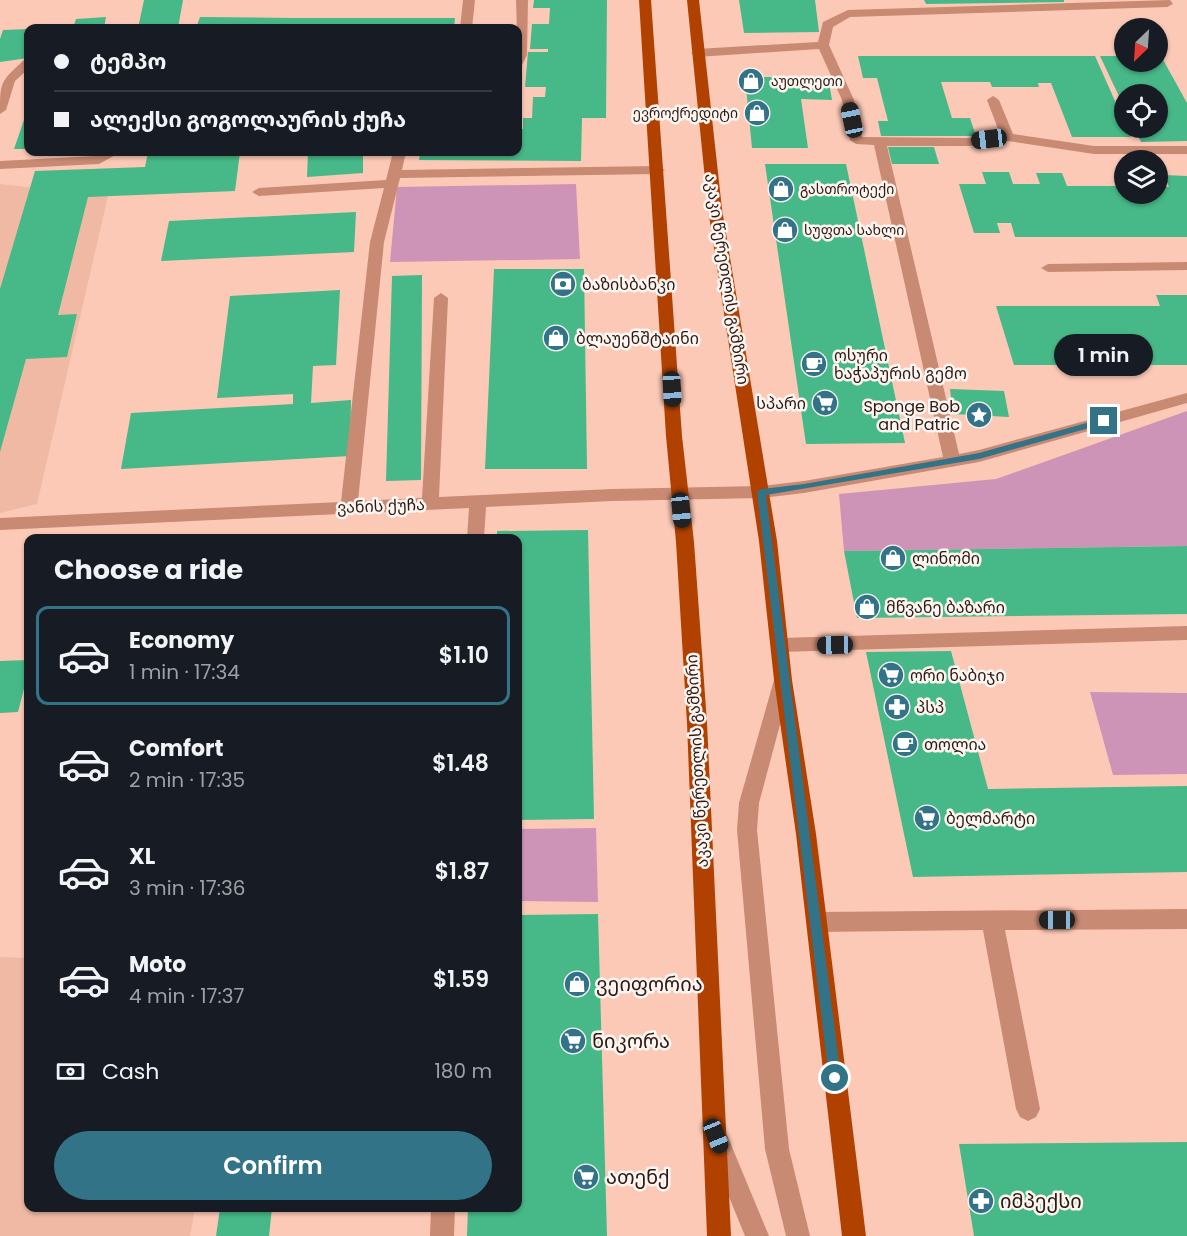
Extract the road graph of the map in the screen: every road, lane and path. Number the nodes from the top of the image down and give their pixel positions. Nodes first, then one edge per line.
1 (469, 0) edge
2 (522, 0) edge
3 (645, 0) edge
4 (693, 0) edge
5 (844, 0) edge
6 (1164, 0) edge
7 (848, 14) junction
8 (466, 24) edge
9 (522, 24) edge
10 (823, 45) junction
11 (697, 52) junction
12 (24, 66) edge
13 (4, 79) edge
14 (993, 100) dead end
15 (0, 110) edge
16 (1008, 136) junction
17 (880, 142) junction
18 (1187, 150) edge
19 (106, 156) edge
20 (398, 156) edge
21 (0, 165) edge
22 (658, 170) junction
23 (393, 179) junction
24 (259, 192) dead end
25 (1187, 266) edge
26 (1048, 268) dead end
27 (441, 298) dead end
28 (1187, 398) edge
29 (952, 460) junction
30 (761, 492) junction
31 (680, 494) junction
32 (478, 501) junction
33 (430, 503) junction
34 (349, 507) junction
35 (0, 524) edge
36 (476, 534) edge
37 (1187, 633) edge
38 (780, 645) junction
39 (783, 680) junction
40 (1187, 919) edge
41 (992, 920) junction
42 (817, 922) junction
43 (1028, 1108) dead end
44 (716, 1136) junction
45 (443, 1212) edge
46 (442, 1236) edge
47 (719, 1236) edge
48 (757, 1236) edge
49 (798, 1236) edge
50 (854, 1236) edge

1 - 8 street
2 - 9 street
3 - 22 main road, აკაკი წერეთლის გამზირი
4 - 11 main road, აკაკი წერეთლის გამზირი
5 - 7 street
6 - 7 street
7 - 10 street
10 - 11 street
10 - 17 street
11 - 30 main road, აკაკი წერეთლის გამზირი
12 - 13 street
13 - 15 street
14 - 16 street
16 - 17 street
16 - 18 street
17 - 29 street
19 - 21 street
20 - 23 street
22 - 23 street
22 - 31 main road, აკაკი წერეთლის გამზირი
23 - 24 street
23 - 34 street
25 - 26 street
27 - 33 street
28 - 29 street, ვანის ქუჩა
29 - 30 street, ვანის ქუჩა
30 - 31 street, ვანის ქუჩა
30 - 38 main road, აკაკი წერეთლის გამზირი
31 - 32 street, ვანის ქუჩა
31 - 44 main road, აკაკი წერეთლის გამზირი
32 - 33 street, ვანის ქუჩა
32 - 36 street
33 - 34 street, ვანის ქუჩა
34 - 35 street, ვანის ქუჩა
37 - 38 street
38 - 39 main road, აკაკი წერეთლის გამზირი
39 - 42 main road, აკაკი წერეთლის გამზირი
39 - 49 street
40 - 41 street
41 - 42 street
41 - 43 street
42 - 50 main road, აკაკი წერეთლის გამზირი
44 - 47 main road, აკაკი წერეთლის გამზირი
44 - 48 street
45 - 46 street

